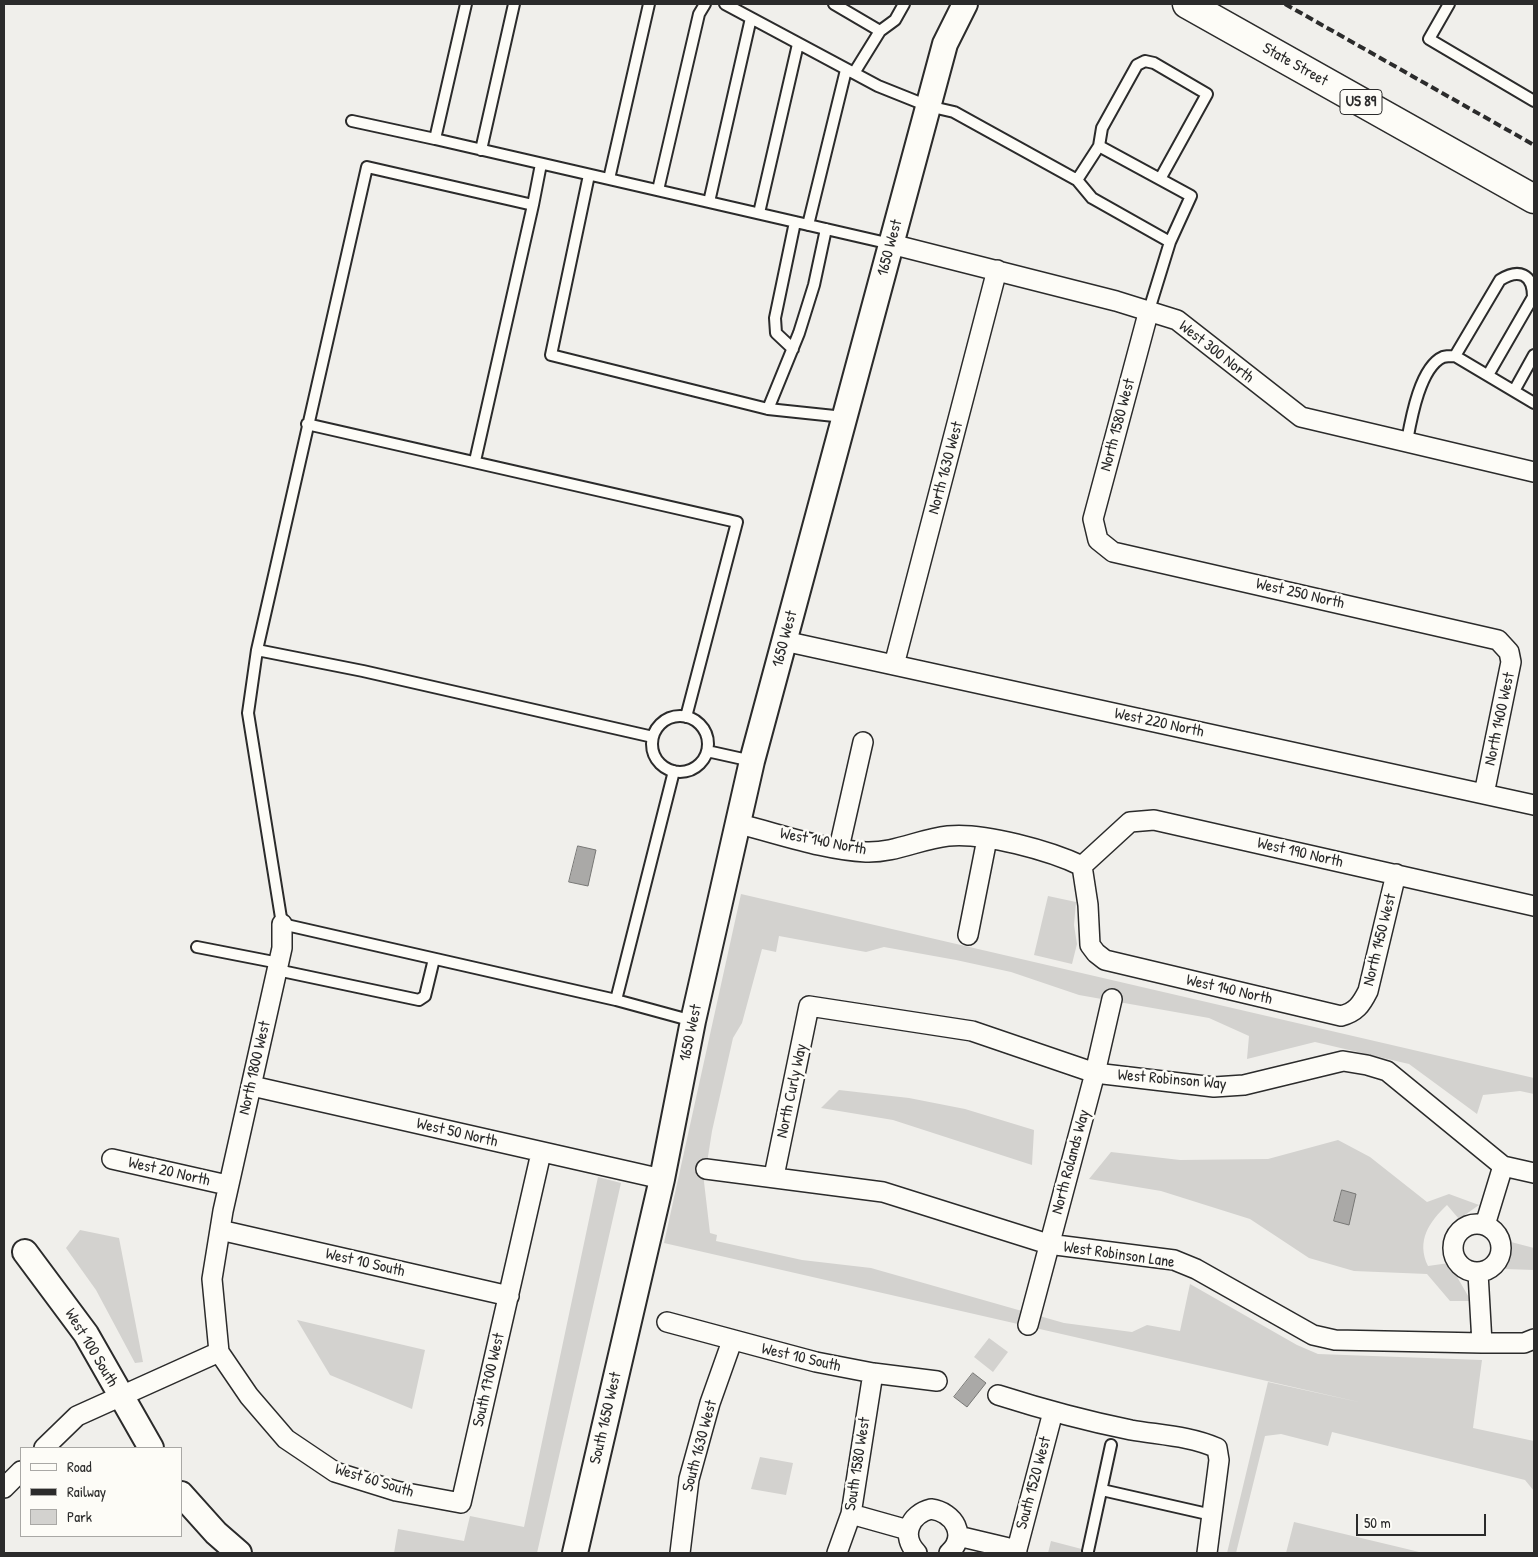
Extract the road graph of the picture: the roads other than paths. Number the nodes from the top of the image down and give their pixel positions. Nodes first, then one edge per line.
1 (466, 4) edge
2 (514, 4) edge
3 (649, 4) edge
4 (705, 4) edge
5 (725, 4) edge
6 (834, 4) edge
7 (904, 4) edge
8 (966, 4) edge
9 (1187, 4) edge
10 (1449, 4) edge
11 (751, 18) junction
12 (880, 31) junction
13 (798, 44) junction
14 (850, 72) junction
15 (1534, 101) edge
16 (928, 106) junction
17 (352, 121) dead end
18 (435, 139) junction
19 (1099, 146) junction
20 (481, 150) junction
21 (541, 164) junction
22 (589, 174) junction
23 (609, 179) junction
24 (1160, 179) junction
25 (1077, 180) junction
26 (658, 190) junction
27 (1534, 199) edge
28 (709, 202) junction
29 (533, 205) junction
30 (759, 213) junction
31 (795, 222) junction
32 (808, 225) junction
33 (826, 229) junction
34 (1170, 242) junction
35 (891, 244) junction
36 (997, 270) junction
37 (1149, 310) junction
38 (793, 349) junction
39 (1455, 356) junction
40 (1534, 356) edge
41 (1488, 375) junction
42 (1514, 391) junction
43 (1534, 403) edge
44 (768, 409) junction
45 (844, 418) junction
46 (307, 424) junction
47 (1408, 441) junction
48 (475, 461) junction
49 (1534, 472) edge
50 (1098, 540) joint
51 (784, 641) junction
52 (1504, 645) joint
53 (257, 650) junction
54 (894, 665) junction
55 (686, 717) junction
56 (653, 737) junction
57 (863, 742) dead end
58 (707, 751) junction
59 (752, 761) junction
60 (674, 771) junction
61 (1484, 794) junction
62 (1534, 805) edge
63 (739, 824) junction
64 (987, 839) junction
65 (839, 848) junction
66 (1082, 866) junction
67 (1396, 874) junction
68 (1534, 906) edge
69 (282, 924) junction
70 (968, 935) dead end
71 (196, 947) dead end
72 (434, 959) junction
73 (278, 966) junction
74 (1112, 999) dead end
75 (616, 1000) junction
76 (1361, 1005) joint
77 (809, 1006) joint
78 (693, 1021) junction
79 (1095, 1073) junction
80 (252, 1086) junction
81 (541, 1153) junction
82 (112, 1159) dead end
83 (1503, 1166) junction
84 (706, 1169) dead end
85 (1534, 1173) edge
86 (774, 1176) junction
87 (662, 1179) junction
88 (227, 1185) junction
89 (1485, 1225) junction
90 (220, 1230) junction
91 (1048, 1244) junction
92 (25, 1252) dead end
93 (1478, 1273) junction
94 (637, 1284) joint
95 (509, 1296) junction
96 (667, 1322) dead end
97 (1028, 1325) dead end
98 (732, 1341) junction
99 (1482, 1343) junction
100 (1531, 1343) edge
101 (220, 1352) junction
102 (873, 1373) junction
103 (937, 1382) dead end
104 (998, 1395) dead end
105 (120, 1396) junction
106 (1052, 1412) junction
107 (1111, 1445) dead end
108 (45, 1447) edge
109 (150, 1447) edge
110 (20, 1472) edge
111 (4, 1488) edge
112 (1102, 1490) junction
113 (182, 1495) edge
114 (461, 1503) joint
115 (851, 1514) junction
116 (1212, 1515) junction
117 (908, 1530) junction
118 (958, 1536) junction
119 (1088, 1551) dead end
120 (1016, 1552) edge
121 (239, 1553) edge
122 (575, 1553) edge
123 (680, 1553) edge
124 (837, 1553) edge
125 (917, 1553) edge
126 (948, 1553) edge
127 (1207, 1553) edge

1 - 18 lane
2 - 20 lane
3 - 23 lane
4 - 26 lane
5 - 11 lane
6 - 12 lane
7 - 12 lane
8 - 16 street, 1650 West
9 - 27 main road, State Street / US 89
10 - 15 lane
11 - 13 lane
11 - 28 lane
12 - 14 lane
13 - 14 lane
13 - 30 lane
14 - 16 lane
14 - 32 lane
16 - 25 lane
16 - 35 street, 1650 West
17 - 18 lane
18 - 20 lane
19 - 24 lane
19 - 24 lane
19 - 25 lane
20 - 21 lane
21 - 22 lane
21 - 29 lane
22 - 23 lane
22 - 44 lane
23 - 26 lane
24 - 34 lane
25 - 34 lane
26 - 28 lane
28 - 30 lane
29 - 46 lane
29 - 48 lane
30 - 31 lane
31 - 32 lane
31 - 38 lane
32 - 33 lane
33 - 35 lane
33 - 38 lane
34 - 37 lane
35 - 36 street, West 300 North
35 - 45 street, 1650 West
36 - 37 street, West 300 North
36 - 54 street, North 1630 West
37 - 47 street, West 300 North
37 - 50 street, North 1580 West
38 - 44 lane
39 - 41 lane
39 - 41 lane
39 - 47 lane
40 - 42 lane
41 - 42 lane
42 - 43 lane
44 - 45 lane
45 - 51 street, 1650 West
46 - 48 lane
46 - 53 lane
47 - 49 street, West 300 North
48 - 55 lane
50 - 52 street, West 250 North
51 - 54 street, West 220 North
51 - 59 street, 1650 West
52 - 61 street, North 1400 West
53 - 56 lane
53 - 69 lane
54 - 61 street, West 220 North
55 - 56 lane
55 - 58 lane
56 - 60 lane
57 - 65 street
58 - 59 lane
58 - 60 lane
59 - 63 street, 1650 West
60 - 75 lane
61 - 62 street, West 220 North
63 - 65 street, West 140 North
63 - 78 street, 1650 West
64 - 65 street, West 140 North
64 - 66 street, West 140 North
64 - 70 street
66 - 67 street, West 190 North
66 - 76 street, West 140 North
67 - 68 street, West 190 North
67 - 76 street, North 1450 West
69 - 72 lane
69 - 73 street, North 1800 West
71 - 73 lane
72 - 73 lane
72 - 75 lane
73 - 80 street, North 1800 West
74 - 79 street, North Rolands Way
75 - 78 lane
77 - 79 street, West Robinson Way
77 - 86 street, North Curly Way
78 - 87 street, 1650 West
79 - 83 street, West Robinson Way
79 - 91 street, North Rolands Way
80 - 81 street, West 50 North
80 - 88 street, North 1800 West
81 - 87 street, West 50 North
81 - 95 street, South 1700 West
82 - 88 street, West 20 North
83 - 85 street, West Robinson Way
83 - 89 street
84 - 86 street, West Robinson Lane
86 - 91 street, West Robinson Lane
87 - 94 street, 1650 West
88 - 90 street, North 1800 West
89 - 93 street
89 - 93 street
90 - 95 street, West 10 South
90 - 101 street, North 1800 West
91 - 97 street, North Rolands Way
91 - 99 street, West Robinson Lane
92 - 105 street, West 100 South
93 - 99 street
94 - 122 street, South 1650 West
95 - 114 street, South 1700 West
96 - 98 street, West 10 South
98 - 102 street, West 10 South
98 - 123 street, South 1630 West
99 - 100 street, West Robinson Lane
101 - 105 street
101 - 114 street, West 60 South
102 - 103 street, West 10 South
102 - 115 street, South 1580 West
104 - 106 street
105 - 108 street
105 - 109 street, West 100 South
106 - 116 street
106 - 120 street, South 1520 West
107 - 112 lane
110 - 111 street
112 - 116 lane
112 - 119 lane
113 - 121 street
115 - 117 street
115 - 124 street, South 1580 West
116 - 127 street
117 - 118 street
117 - 125 street
118 - 120 street
118 - 126 street

